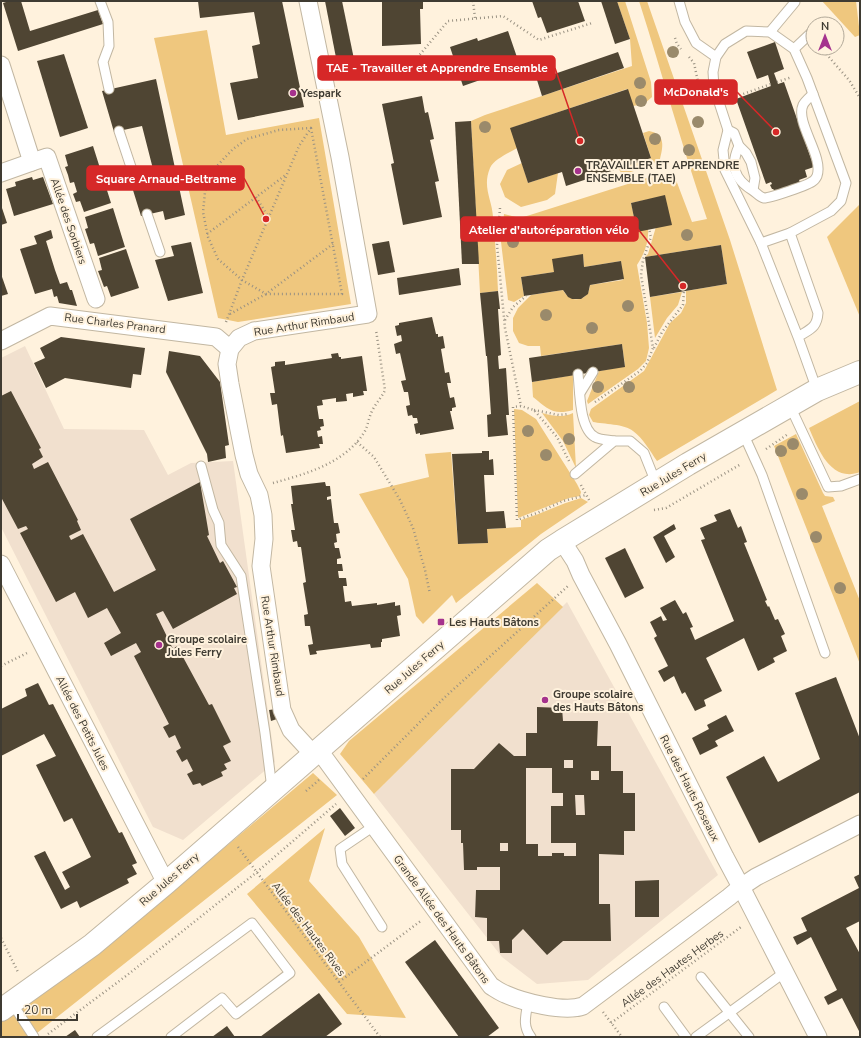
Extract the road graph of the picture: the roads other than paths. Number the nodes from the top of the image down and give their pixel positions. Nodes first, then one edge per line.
1 (100, 1) edge
2 (308, 1) edge
3 (679, 1) edge
4 (795, 2) edge
5 (770, 32) junction
6 (805, 39) edge
7 (794, 49) junction
8 (716, 57) junction
9 (1, 65) edge
10 (110, 89) dead end
11 (813, 94) junction
12 (728, 130) junction
13 (119, 131) dead end
14 (738, 146) junction
15 (32, 162) junction
16 (1, 173) edge
17 (133, 173) dead end
18 (753, 190) junction
19 (147, 214) dead end
20 (790, 232) junction
21 (761, 243) junction
22 (160, 252) dead end
23 (96, 299) dead end
24 (798, 337) junction
25 (1, 340) edge
26 (230, 349) junction
27 (593, 372) dead end
28 (860, 372) edge
29 (578, 374) dead end
30 (817, 390) junction
31 (580, 393) junction
32 (790, 406) junction
33 (743, 433) junction
34 (614, 441) junction
35 (201, 466) dead end
36 (575, 474) road end
37 (860, 479) edge
38 (656, 483) junction
39 (562, 540) junction
40 (1, 564) edge
41 (825, 654) dead end
42 (315, 752) junction
43 (272, 789) junction
44 (860, 824) edge
45 (374, 826) junction
46 (166, 883) junction
47 (741, 887) junction
48 (382, 927) dead end
49 (785, 972) junction
50 (701, 977) dead end
51 (14, 1001) edge
52 (528, 1002) junction
53 (664, 1007) dead end
54 (730, 1012) junction
55 (34, 1037) edge
56 (97, 1037) edge
57 (171, 1037) edge
58 (531, 1037) edge
59 (686, 1037) edge
60 (696, 1037) edge
61 (749, 1037) edge
62 (818, 1037) edge

1 - 10 lane
2 - 26 street, Rue Arthur Rimbaud
3 - 8 lane
4 - 5 lane
5 - 7 lane
5 - 8 lane
6 - 7 lane
7 - 11 lane
8 - 12 lane
9 - 15 street
11 - 18 lane
11 - 20 lane
12 - 14 lane
12 - 21 lane
13 - 17 lane
14 - 18 lane
14 - 18 lane
15 - 16 street
15 - 23 street, Allée des Sorbiers
19 - 22 lane
20 - 21 lane
20 - 24 lane
21 - 24 lane
24 - 30 lane
25 - 26 street, Rue Charles Pranard
26 - 42 street, Rue Arthur Rimbaud
27 - 31 lane
28 - 30 street, Rue Jules Ferry
29 - 31 lane
30 - 32 street, Rue Jules Ferry
31 - 34 lane
32 - 33 street, Rue Jules Ferry
32 - 37 lane
33 - 38 street, Rue Jules Ferry
33 - 41 lane
34 - 36 lane
34 - 38 lane
35 - 43 lane
38 - 39 street, Rue Jules Ferry
39 - 42 street, Rue Jules Ferry
39 - 47 street, Rue des Hauts Roseaux
40 - 46 street, Allée des Petits Jules
42 - 43 street, Rue Jules Ferry
42 - 45 street, Grande Allée des Hauts Bâtons
43 - 46 street, Rue Jules Ferry
44 - 47 street, Grande Allée des Hauts Bâtons
45 - 48 lane
45 - 52 street, Grande Allée des Hauts Bâtons
46 - 51 street, Rue Jules Ferry
47 - 49 street, Rue des Hauts Roseaux
47 - 52 street, Grande Allée des Hauts Bâtons
49 - 54 lane
49 - 62 street, Rue des Hauts Roseaux
50 - 54 lane
51 - 55 lane
52 - 58 lane
53 - 59 lane
54 - 60 lane
54 - 61 lane
56 - 57 lane

